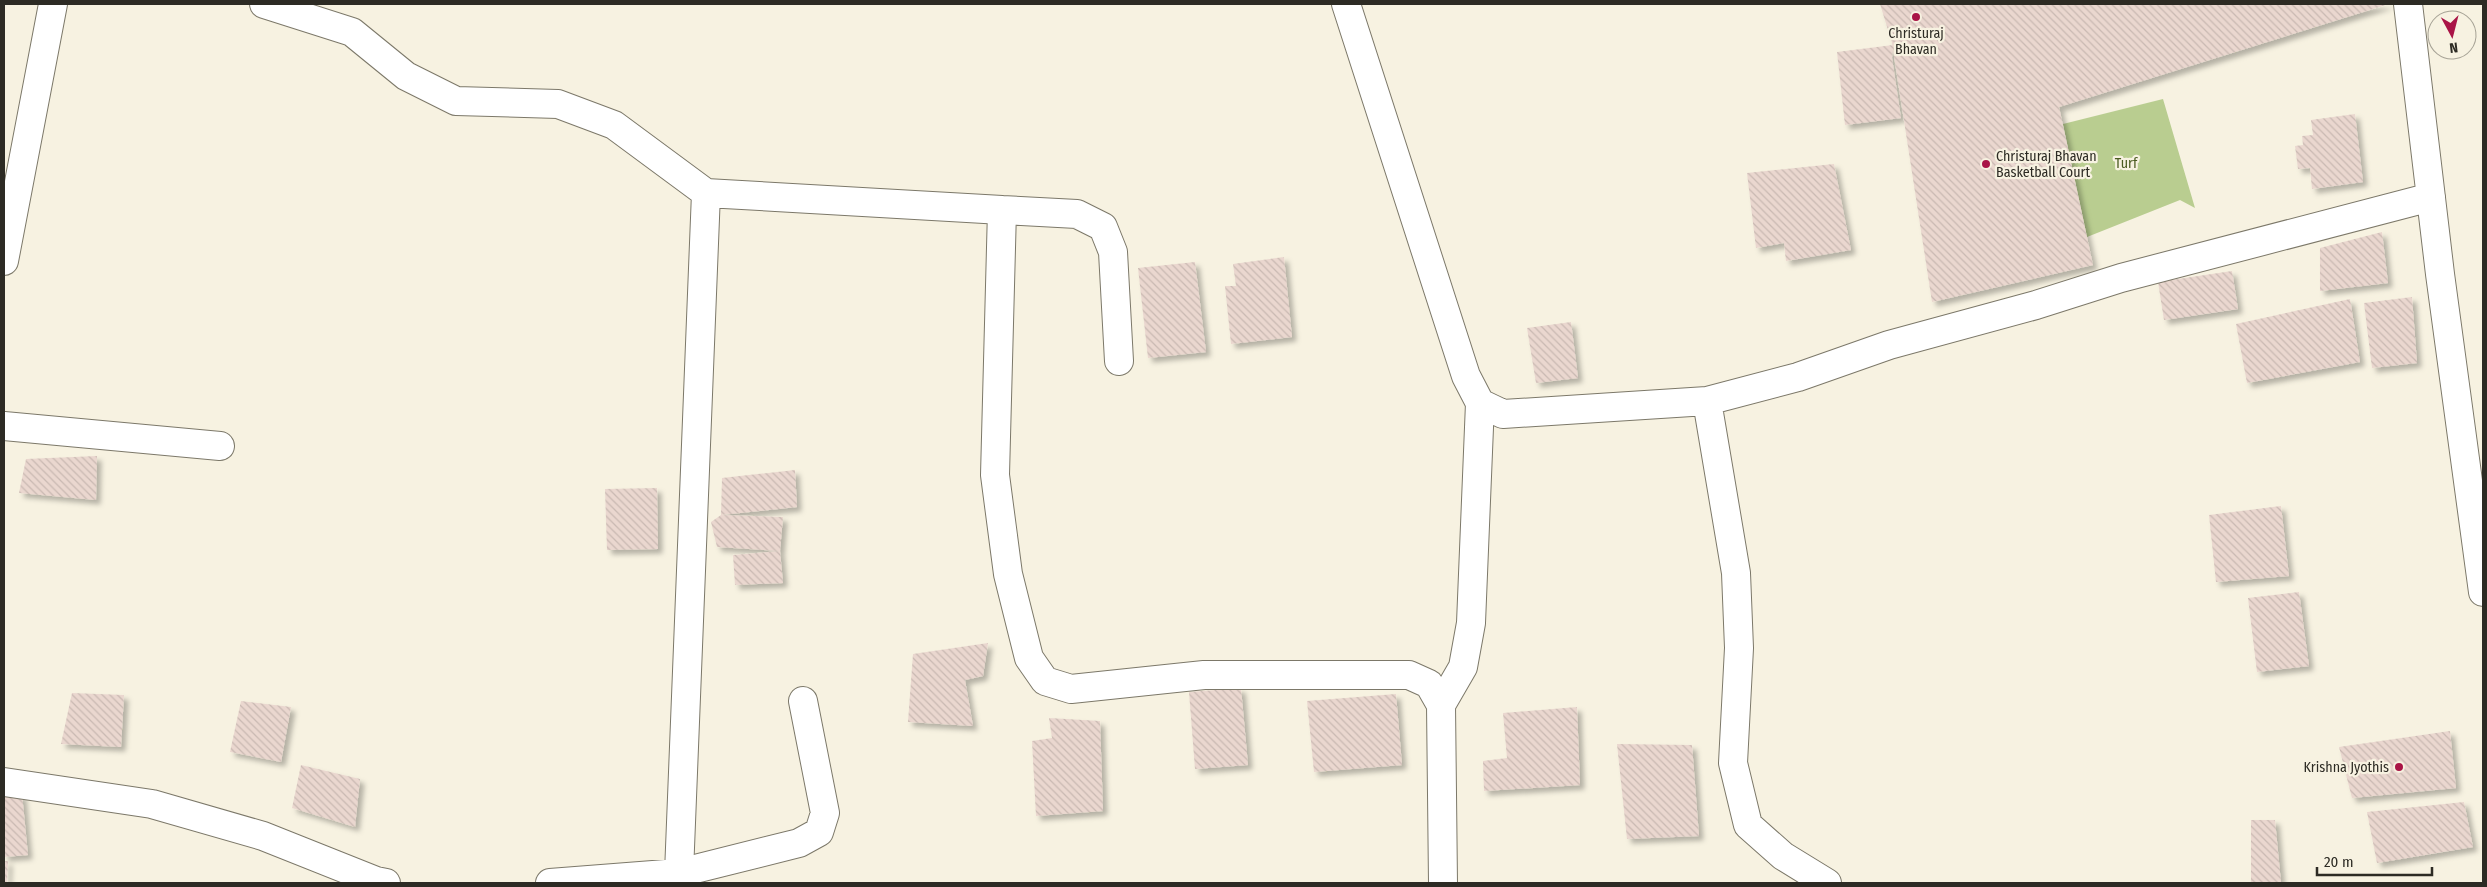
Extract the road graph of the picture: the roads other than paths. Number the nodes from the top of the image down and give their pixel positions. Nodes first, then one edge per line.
1 (53, 4) edge
2 (264, 4) edge
3 (1346, 4) edge
4 (2408, 4) edge
5 (706, 193) junction
6 (2431, 197) junction
7 (1002, 210) junction
8 (4, 261) edge
9 (1119, 361) dead end
10 (1707, 401) junction
11 (1480, 403) junction
12 (4, 426) edge
13 (220, 446) dead end
14 (2483, 592) edge
15 (803, 701) dead end
16 (1441, 705) junction
17 (4, 782) edge
18 (680, 878) edge
19 (386, 883) edge
20 (550, 883) edge
21 (1443, 883) edge
22 (1826, 883) edge

1 - 8 street
2 - 5 street
3 - 11 street
4 - 6 street
5 - 7 street
5 - 18 street
6 - 10 street
6 - 14 street
7 - 9 street
7 - 16 street
10 - 11 street
10 - 22 street
11 - 16 street
12 - 13 street
15 - 18 street
16 - 21 street
17 - 19 street
18 - 20 street

